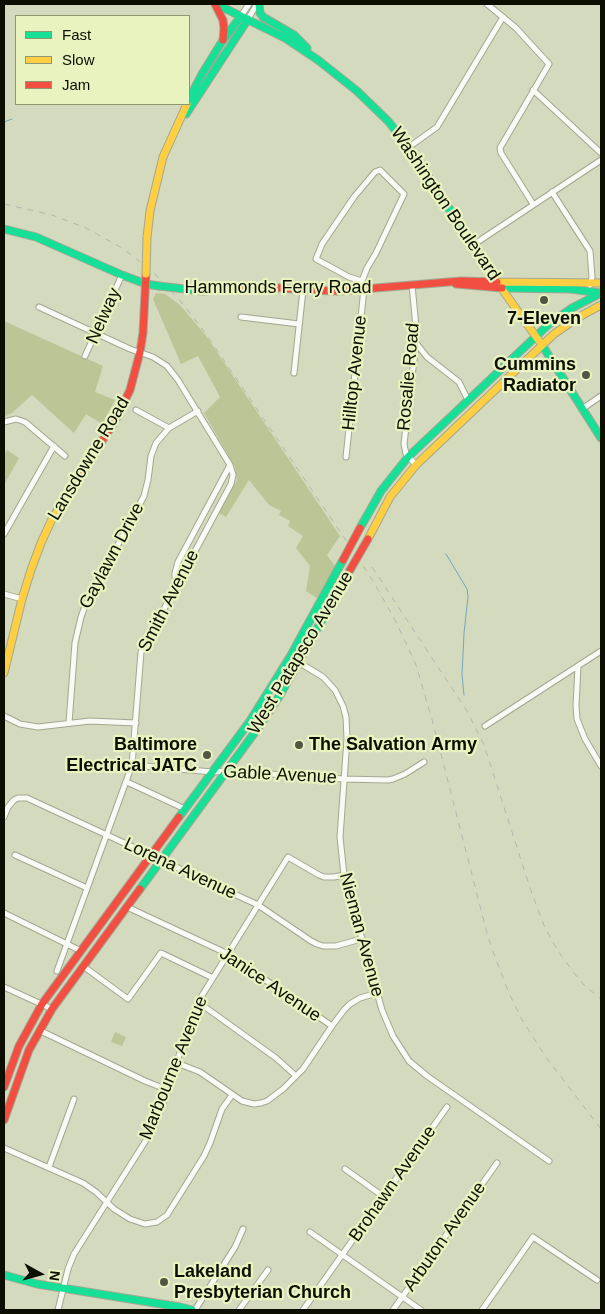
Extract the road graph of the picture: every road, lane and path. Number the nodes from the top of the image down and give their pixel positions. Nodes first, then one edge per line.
1 (215, 4) edge
2 (249, 4) edge
3 (258, 4) edge
4 (487, 4) edge
5 (503, 17) junction
6 (245, 18) junction
7 (223, 40) junction
8 (318, 60) junction
9 (533, 90) junction
10 (190, 97) edge
11 (187, 105) edge
12 (178, 124) junction
13 (409, 147) junction
14 (601, 153) edge
15 (601, 160) edge
16 (552, 192) junction
17 (534, 204) junction
18 (4, 229) edge
19 (473, 245) junction
20 (122, 275) junction
21 (362, 281) junction
22 (497, 282) junction
23 (443, 283) junction
24 (601, 283) edge
25 (146, 284) junction
26 (412, 285) junction
27 (589, 286) junction
28 (502, 288) junction
29 (364, 289) junction
30 (303, 290) junction
31 (601, 294) edge
32 (601, 305) edge
33 (39, 308) dead end
34 (241, 317) dead end
35 (299, 324) junction
36 (96, 334) junction
37 (535, 336) junction
38 (416, 343) junction
39 (542, 345) junction
40 (140, 352) junction
41 (85, 356) dead end
42 (294, 373) dead end
43 (601, 396) edge
44 (468, 400) junction
45 (582, 408) junction
46 (136, 410) dead end
47 (198, 411) junction
48 (4, 422) edge
49 (169, 428) junction
50 (601, 438) edge
51 (54, 446) junction
52 (65, 456) dead end
53 (346, 457) dead end
54 (408, 457) junction
55 (230, 465) junction
56 (416, 465) junction
57 (4, 534) edge
58 (178, 580) junction
59 (4, 594) edge
60 (22, 599) junction
61 (601, 651) edge
62 (290, 657) junction
63 (299, 662) junction
64 (578, 666) junction
65 (4, 673) edge
66 (4, 716) edge
67 (69, 723) junction
68 (136, 723) junction
69 (485, 726) dead end
70 (599, 757) edge
71 (424, 762) dead end
72 (132, 765) junction
73 (601, 766) edge
74 (226, 771) junction
75 (213, 772) junction
76 (344, 779) junction
77 (126, 782) junction
78 (185, 809) junction
79 (4, 817) edge
80 (107, 835) junction
81 (15, 854) dead end
82 (151, 855) junction
83 (162, 860) junction
84 (344, 875) junction
85 (87, 888) junction
86 (258, 905) junction
87 (126, 907) junction
88 (4, 913) edge
89 (361, 939) junction
90 (67, 944) junction
91 (81, 951) junction
92 (228, 954) junction
93 (83, 966) junction
94 (57, 972) dead end
95 (213, 978) junction
96 (4, 987) edge
97 (377, 993) junction
98 (198, 1002) junction
99 (42, 1004) junction
100 (52, 1009) junction
101 (332, 1026) junction
102 (40, 1029) junction
103 (177, 1063) junction
104 (296, 1076) junction
105 (4, 1087) edge
106 (168, 1090) junction
107 (232, 1095) junction
108 (74, 1099) dead end
109 (447, 1107) dead end
110 (4, 1120) edge
111 (4, 1148) edge
112 (549, 1161) dead end
113 (497, 1163) dead end
114 (49, 1167) junction
115 (345, 1169) dead end
116 (384, 1197) junction
117 (106, 1202) junction
118 (243, 1229) dead end
119 (310, 1232) dead end
120 (343, 1255) junction
121 (268, 1270) dead end
122 (4, 1275) edge
123 (597, 1280) dead end
124 (64, 1288) junction
125 (403, 1297) junction
126 (58, 1310) edge
127 (194, 1310) edge
128 (239, 1310) edge
129 (304, 1310) edge
130 (393, 1310) edge
131 (421, 1310) edge
132 (482, 1310) edge

1 - 6 main road, Washington Boulevard
1 - 7 main road
2 - 6 street
3 - 6 street
3 - 8 main road
4 - 5 street
5 - 9 street
5 - 13 street
6 - 7 main road
6 - 8 main road, Washington Boulevard
6 - 12 main road, Lansdowne Road
7 - 10 main road
8 - 13 main road, Washington Boulevard
9 - 14 street
9 - 17 street
11 - 12 main road, Lansdowne Road
12 - 25 main road, Lansdowne Road, bridge
13 - 19 main road, Washington Boulevard
15 - 16 street
16 - 17 street
16 - 27 street
17 - 19 street
18 - 20 main road, Hammonds Ferry Road
19 - 22 main road, Washington Boulevard
20 - 25 main road, Hammonds Ferry Road
20 - 36 street, Nelway
21 - 21 street
21 - 29 street
22 - 23 main road, Hammonds Ferry Road
22 - 27 main road, Hammonds Ferry Road
22 - 28 main road, Washington Boulevard
23 - 26 main road, Hammonds Ferry Road
23 - 28 main road, Hammonds Ferry Road
24 - 27 main road
25 - 30 main road, Hammonds Ferry Road, bridge
25 - 40 main road, Lansdowne Road
26 - 29 main road, Hammonds Ferry Road
26 - 38 street, Rosalie Road
27 - 28 main road, Hammonds Ferry Road
27 - 31 main road
28 - 37 main road, Washington Boulevard
29 - 30 main road, Hammonds Ferry Road
29 - 53 street, Hilltop Avenue
30 - 35 street
31 - 37 main road, West Patapsco Avenue
32 - 39 main road, West Patapsco Avenue
33 - 36 street
34 - 35 street
35 - 42 street
36 - 40 street
36 - 41 street, Nelway
37 - 39 main road, Washington Boulevard
37 - 44 main road, West Patapsco Avenue
38 - 44 street
38 - 54 street, Rosalie Road
39 - 45 main road, Washington Boulevard
39 - 56 main road, West Patapsco Avenue
40 - 47 street
40 - 60 main road, Lansdowne Road
43 - 45 street
44 - 54 main road, West Patapsco Avenue
45 - 50 main road, Washington Boulevard
46 - 49 street
47 - 49 street, Gaylawn Drive
47 - 55 street
48 - 51 street
49 - 67 street, Gaylawn Drive
51 - 52 street
51 - 57 street
54 - 56 street, Rosalie Road
54 - 62 main road, West Patapsco Avenue, bridge
55 - 58 street, Smith Avenue
55 - 58 street
56 - 63 main road, West Patapsco Avenue, bridge
58 - 68 street, Smith Avenue
59 - 60 street
60 - 65 main road, Lansdowne Road
61 - 64 street
62 - 63 street, Nieman Avenue
62 - 75 main road, West Patapsco Avenue
63 - 74 main road, West Patapsco Avenue
63 - 76 street, Nieman Avenue
64 - 69 street
64 - 70 street
66 - 67 street
67 - 68 street
68 - 72 street, Smith Avenue
70 - 73 street
71 - 76 street, Gable Avenue
72 - 75 street, Gable Avenue
72 - 77 street, Smith Avenue
74 - 75 street, Gable Avenue
74 - 76 street, Gable Avenue
74 - 83 main road, West Patapsco Avenue
75 - 78 main road, West Patapsco Avenue
76 - 84 street, Nieman Avenue
77 - 78 street
77 - 80 street, Smith Avenue
78 - 82 main road, West Patapsco Avenue
79 - 80 street, Lorena Avenue
80 - 82 street, Lorena Avenue
80 - 85 street, Smith Avenue
81 - 85 street
82 - 83 street, Lorena Avenue
82 - 91 main road, West Patapsco Avenue
83 - 86 street, Lorena Avenue
83 - 87 main road, West Patapsco Avenue
84 - 86 street, Marbourne Avenue
84 - 89 street, Nieman Avenue
85 - 90 street, Smith Avenue
86 - 89 street, Lorena Avenue
86 - 92 street, Marbourne Avenue
87 - 92 street, Janice Avenue
87 - 93 main road, West Patapsco Avenue
88 - 90 street
89 - 97 street, Nieman Avenue
90 - 91 street
90 - 94 street, Smith Avenue
91 - 99 main road, West Patapsco Avenue
92 - 95 street, Marbourne Avenue
92 - 101 street, Janice Avenue
93 - 95 street
93 - 100 main road, West Patapsco Avenue
95 - 98 street, Marbourne Avenue
96 - 99 street
97 - 101 street
97 - 112 street, Nieman Avenue
98 - 103 street, Marbourne Avenue
98 - 104 street
99 - 100 street
99 - 105 main road, West Patapsco Avenue
100 - 102 main road, West Patapsco Avenue
101 - 104 street
102 - 106 street
102 - 110 main road, West Patapsco Avenue
103 - 106 street, Marbourne Avenue
103 - 107 street
104 - 107 street
106 - 117 street, Marbourne Avenue
107 - 117 street
108 - 114 street
109 - 116 street, Brohawn Avenue
111 - 114 street
113 - 125 street, Arbuton Avenue
114 - 117 street
115 - 116 street
116 - 120 street, Brohawn Avenue
117 - 124 street, Marbourne Avenue
118 - 127 street
119 - 120 street
120 - 125 street
120 - 129 street, Brohawn Avenue
121 - 128 street
122 - 124 main road
123 - 132 street
124 - 126 street, Marbourne Avenue
124 - 127 main road
125 - 130 street, Arbuton Avenue
125 - 131 street

